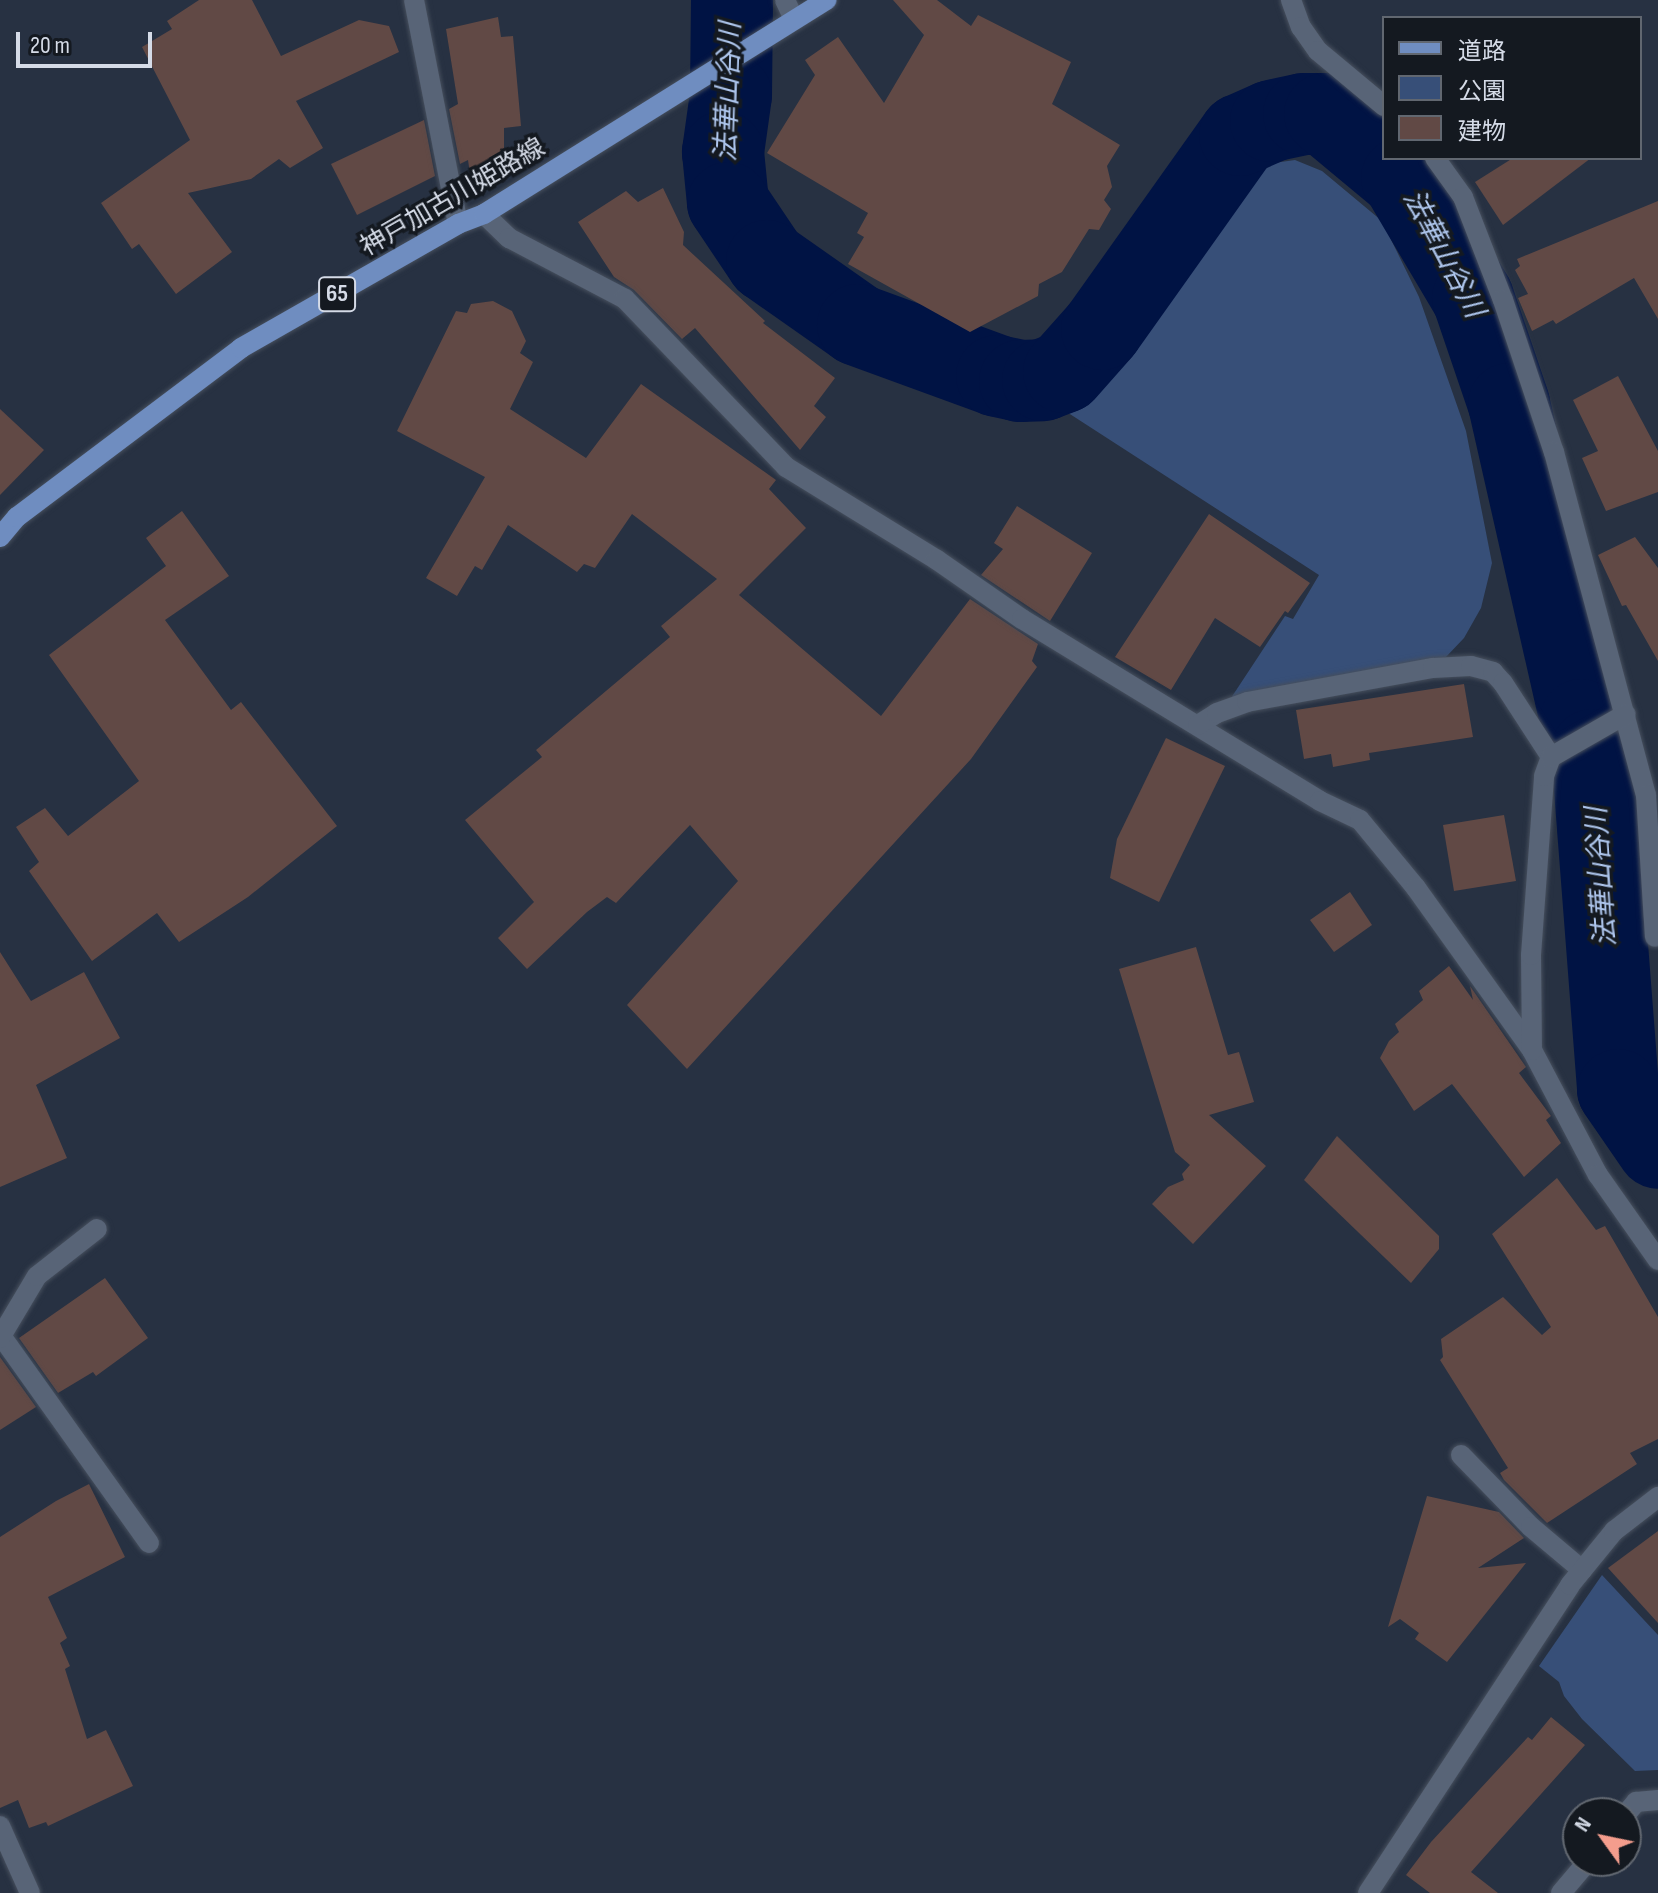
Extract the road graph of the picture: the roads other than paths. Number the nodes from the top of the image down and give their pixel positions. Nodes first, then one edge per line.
1 (414, 0) edge
2 (785, 0) edge
3 (827, 0) edge
4 (1291, 0) edge
5 (794, 19) junction
6 (1382, 104) edge
7 (1436, 160) edge
8 (484, 214) junction
9 (458, 224) junction
10 (0, 537) edge
11 (1626, 714) junction
12 (1198, 725) junction
13 (1551, 757) junction
14 (1655, 937) dead end
15 (1532, 1050) junction
16 (97, 1229) dead end
17 (1658, 1260) edge
18 (1, 1338) edge
19 (1461, 1455) dead end
20 (1658, 1497) edge
21 (149, 1543) dead end
22 (1582, 1570) junction
23 (0, 1826) edge
24 (1574, 1877) edge
25 (30, 1893) edge
26 (1368, 1893) edge
27 (1561, 1893) edge

1 - 9 street
2 - 5 street
3 - 5 main road, 神戸加古川姫路線 / 65
4 - 6 street
5 - 8 main road, 神戸加古川姫路線 / 65
7 - 11 street
8 - 9 main road, 神戸加古川姫路線 / 65
8 - 12 street
9 - 10 main road, 神戸加古川姫路線 / 65
11 - 13 street
11 - 14 street
12 - 13 street
12 - 15 street
13 - 15 street
15 - 17 street
16 - 18 street
18 - 21 street
19 - 22 street
20 - 22 street
22 - 26 street
23 - 25 street
24 - 27 street

